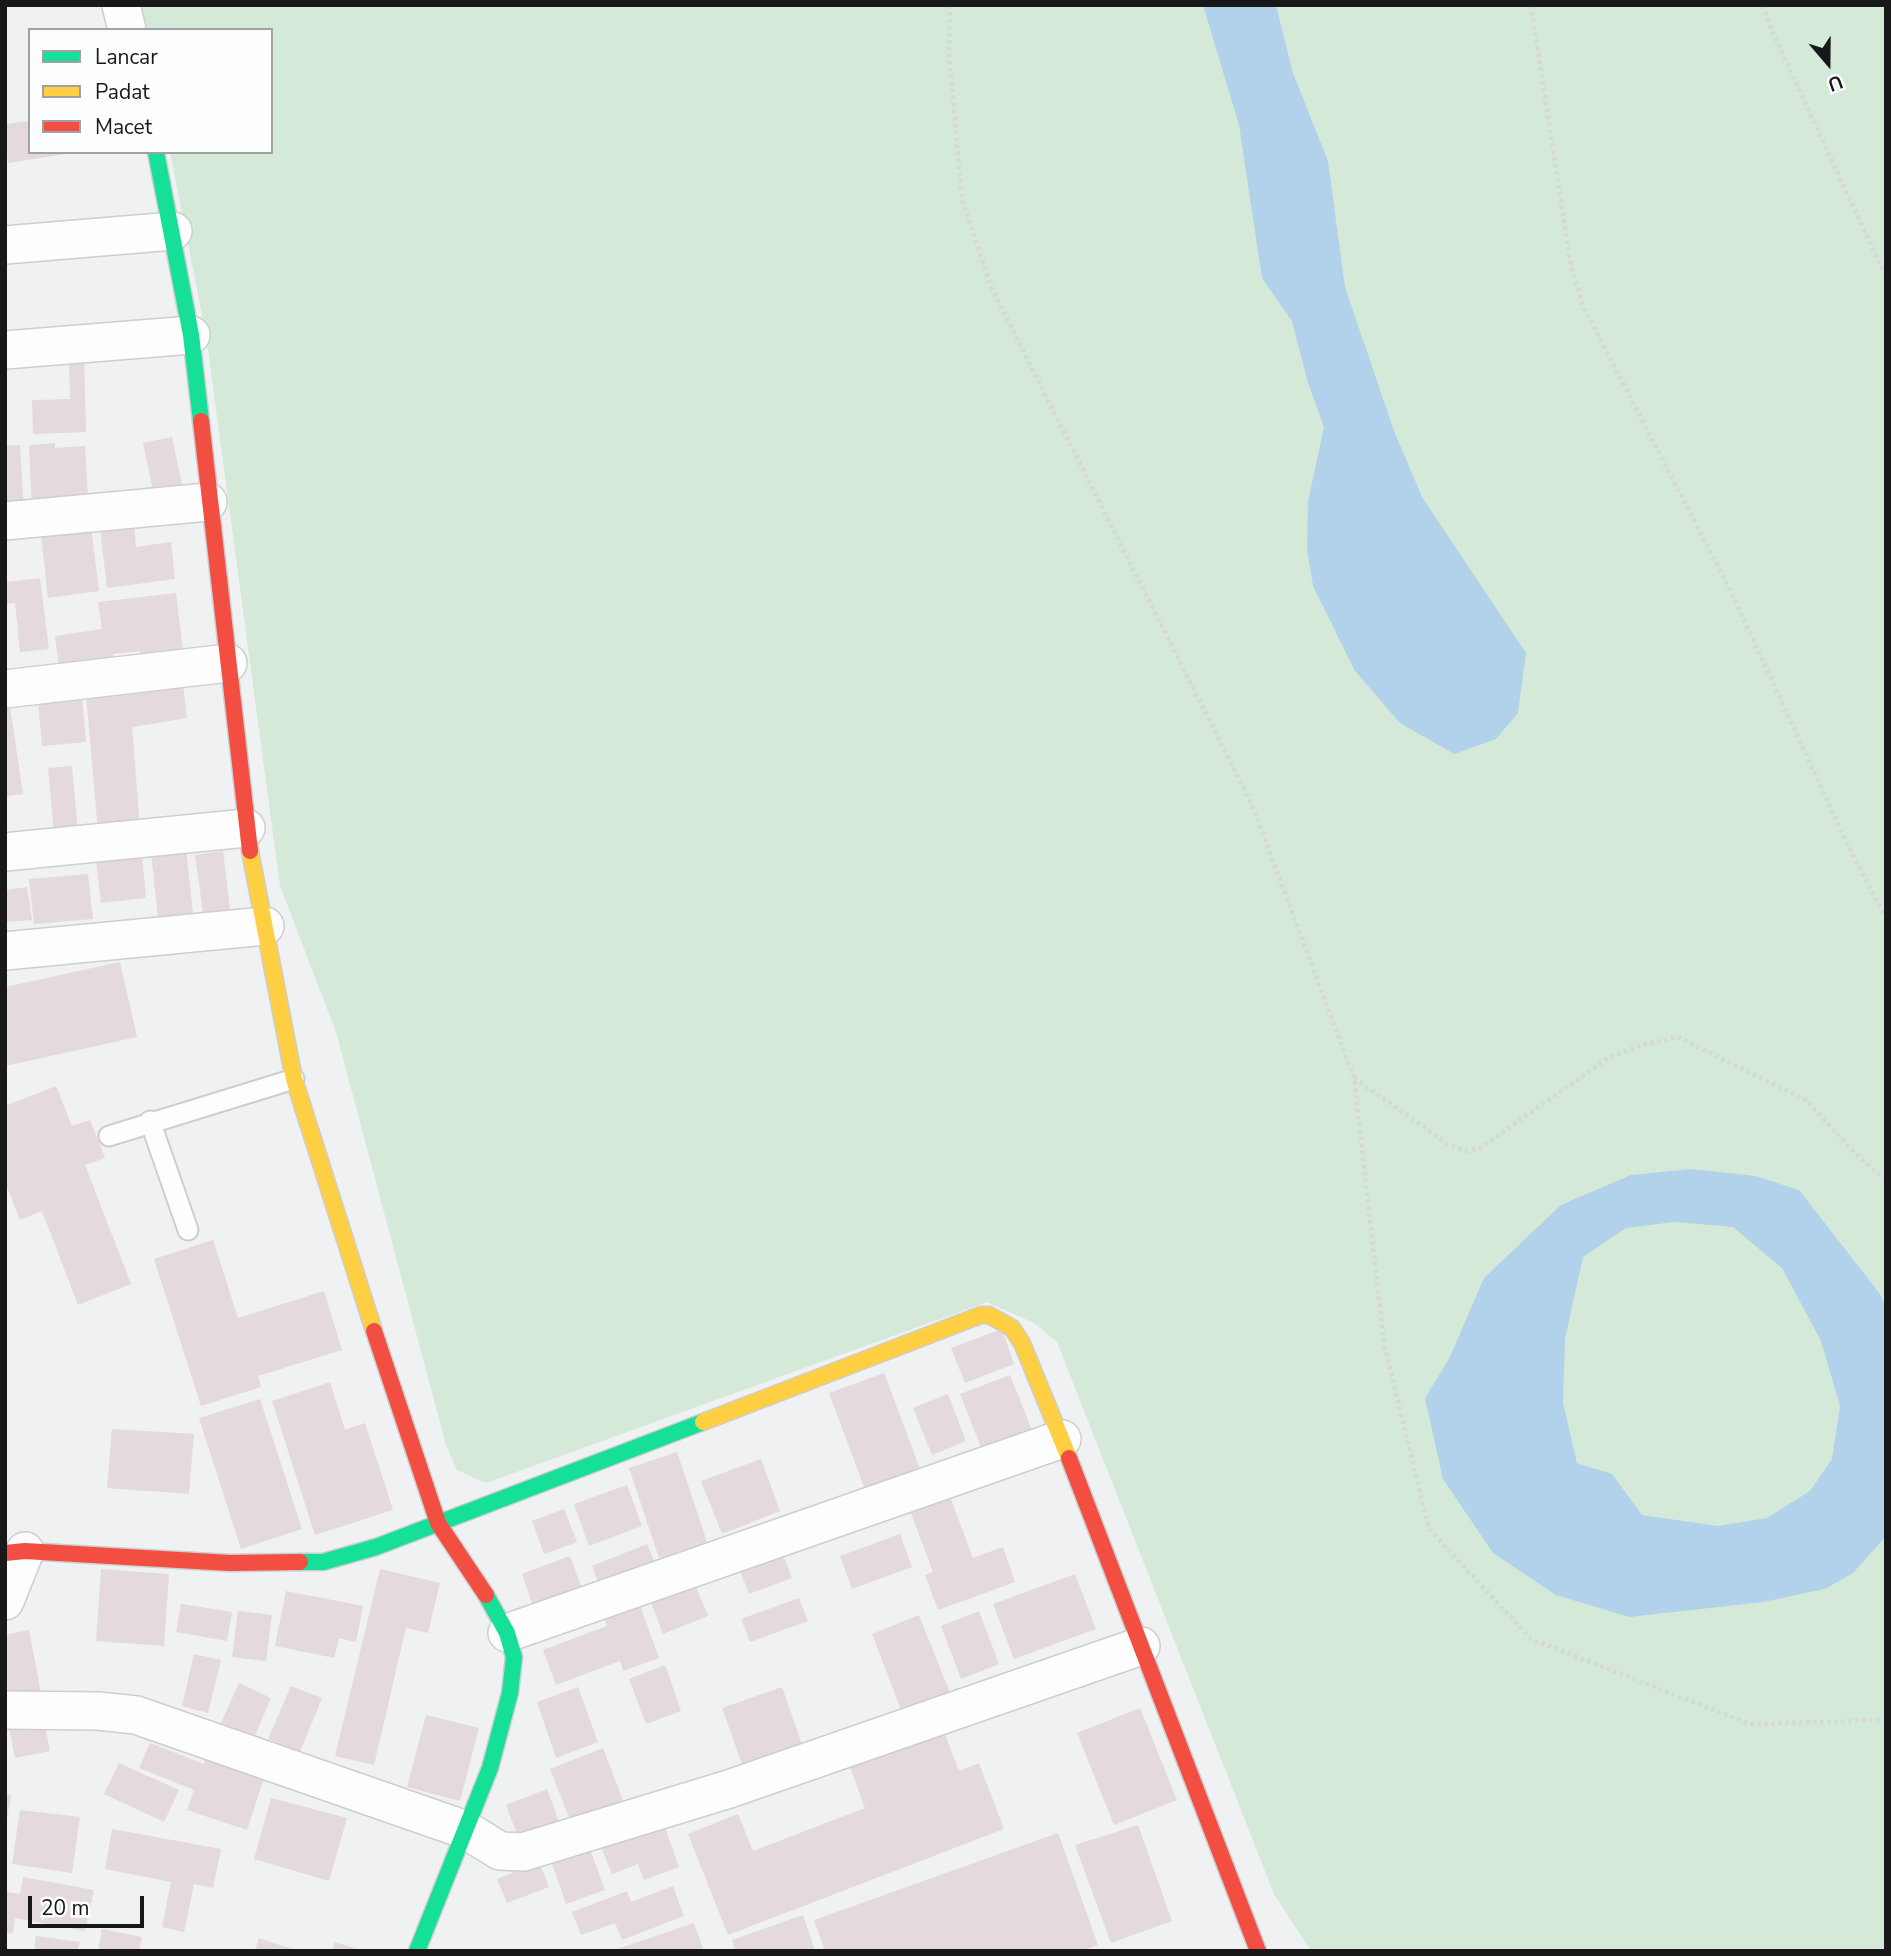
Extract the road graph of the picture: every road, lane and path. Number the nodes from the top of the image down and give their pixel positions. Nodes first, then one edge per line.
1 (121, 5) edge
2 (950, 5) edge
3 (1531, 5) edge
4 (1764, 5) edge
5 (127, 28) edge
6 (156, 154) edge
7 (173, 231) junction
8 (5, 245) edge
9 (1886, 277) edge
10 (191, 335) junction
11 (5, 350) edge
12 (208, 502) junction
13 (5, 521) edge
14 (228, 663) junction
15 (5, 690) edge
16 (246, 828) junction
17 (5, 852) edge
18 (1886, 918) edge
19 (265, 926) junction
20 (5, 951) edge
21 (1354, 1078) junction
22 (294, 1079) junction
23 (150, 1121) junction
24 (109, 1136) dead end
25 (1886, 1180) edge
26 (188, 1230) dead end
27 (1062, 1439) junction
28 (438, 1523) junction
29 (15, 1552) edge
30 (5, 1601) edge
31 (507, 1633) junction
32 (1141, 1646) junction
33 (5, 1710) edge
34 (1886, 1720) edge
35 (466, 1830) junction
36 (417, 1951) edge
37 (1258, 1951) edge

1 - 5 street
2 - 21 path
3 - 18 path
4 - 9 path
6 - 7 street
7 - 8 street
7 - 10 street
10 - 11 street
10 - 12 street
12 - 13 street
12 - 14 street
14 - 15 street
14 - 16 street
16 - 17 street
16 - 19 street
19 - 20 street
19 - 22 street
21 - 25 path
21 - 34 path
22 - 23 lane
22 - 28 street
23 - 24 lane
23 - 26 lane
27 - 28 street
27 - 31 street
27 - 32 street
28 - 29 street
28 - 31 street
29 - 30 street
31 - 35 street
32 - 35 street
32 - 37 street
33 - 35 street
35 - 36 street

